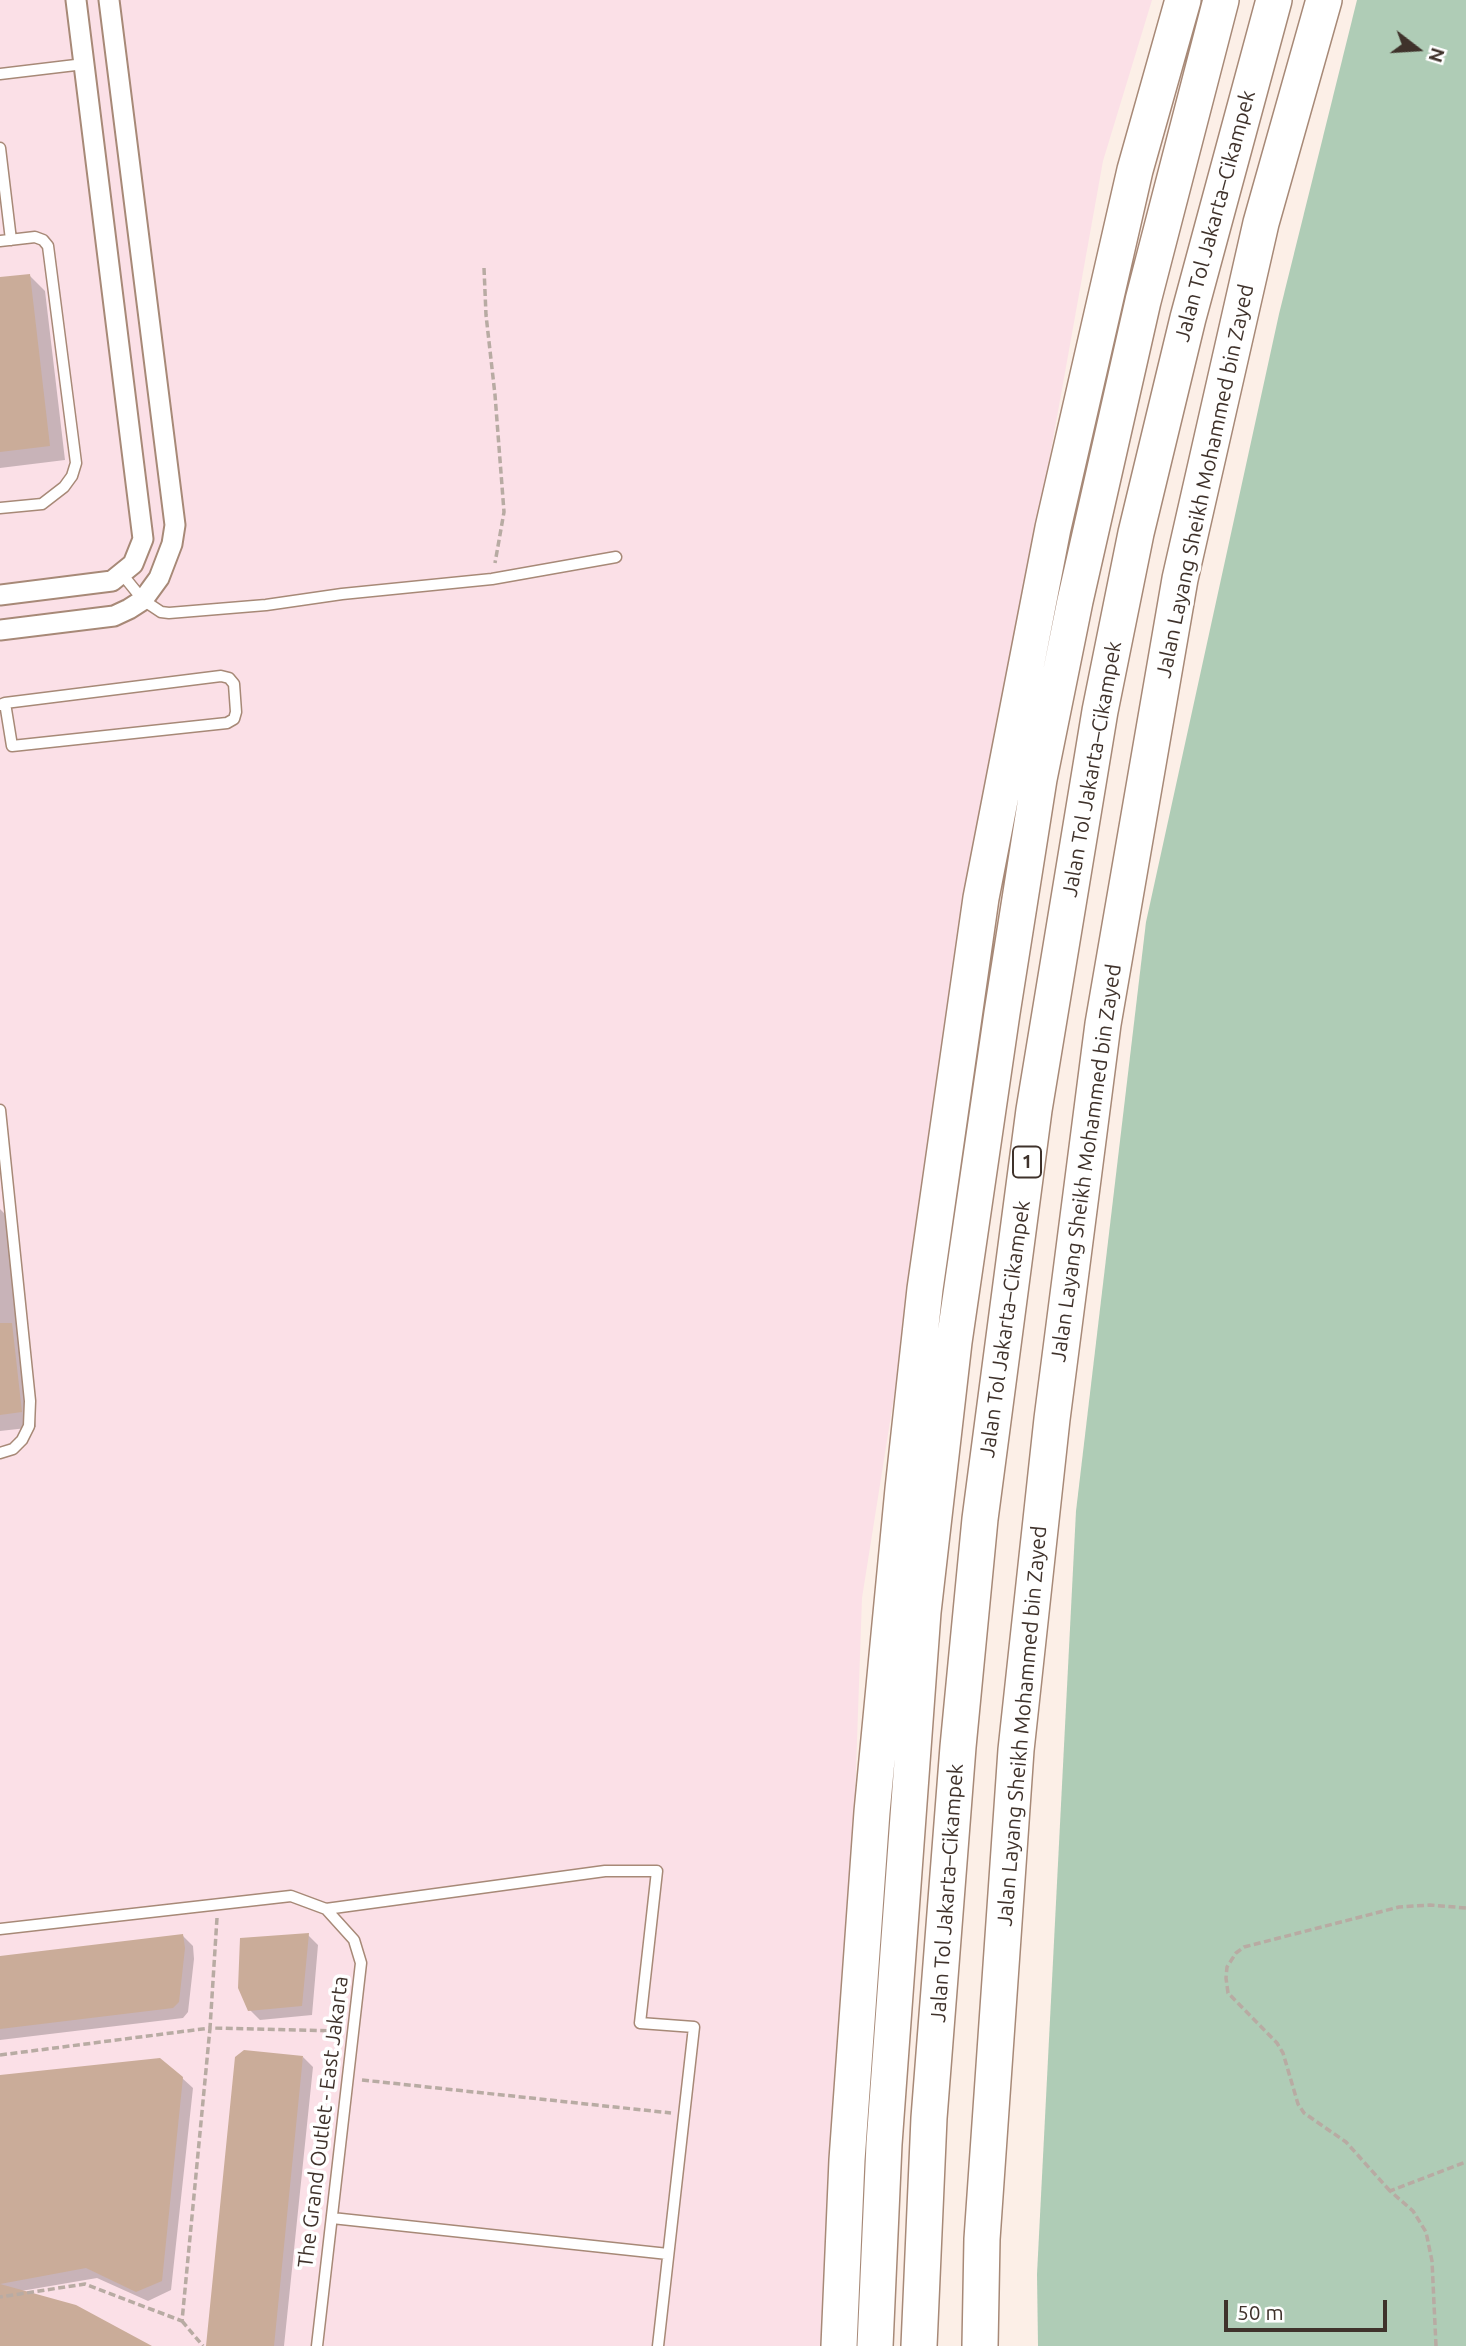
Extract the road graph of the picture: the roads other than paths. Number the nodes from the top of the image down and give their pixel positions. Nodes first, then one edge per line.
1 (76, 0) edge
2 (109, 0) edge
3 (1183, 0) edge
4 (1221, 0) edge
5 (1274, 0) edge
6 (1324, 0) edge
7 (84, 64) junction
8 (0, 74) edge
9 (0, 148) edge
10 (11, 240) junction
11 (0, 241) edge
12 (0, 508) edge
13 (616, 557) dead end
14 (122, 574) junction
15 (0, 595) edge
16 (143, 600) junction
17 (0, 630) edge
18 (3, 704) edge
19 (0, 1110) edge
20 (0, 1453) edge
21 (326, 1909) junction
22 (0, 1929) edge
23 (332, 2218) junction
24 (668, 2254) junction
25 (317, 2346) edge
26 (658, 2346) edge
27 (839, 2346) edge
28 (875, 2346) edge
29 (919, 2346) edge
30 (980, 2346) edge

1 - 7 street
2 - 16 street
3 - 27 highway
4 - 28 highway, 1
5 - 29 highway, Jalan Tol Jakarta–Cikampek / 1
6 - 30 highway, Jalan Layang Sheikh Mohammed bin Zayed
7 - 8 lane
7 - 14 street
9 - 10 lane
10 - 11 lane
10 - 12 lane
13 - 16 lane
14 - 15 street
14 - 16 lane
16 - 17 street
18 - 18 lane
19 - 20 lane
21 - 22 lane, The Grand Outlet - East Jakarta
21 - 23 lane, The Grand Outlet - East Jakarta
21 - 24 lane
23 - 24 lane
23 - 25 lane, The Grand Outlet - East Jakarta
24 - 26 lane

